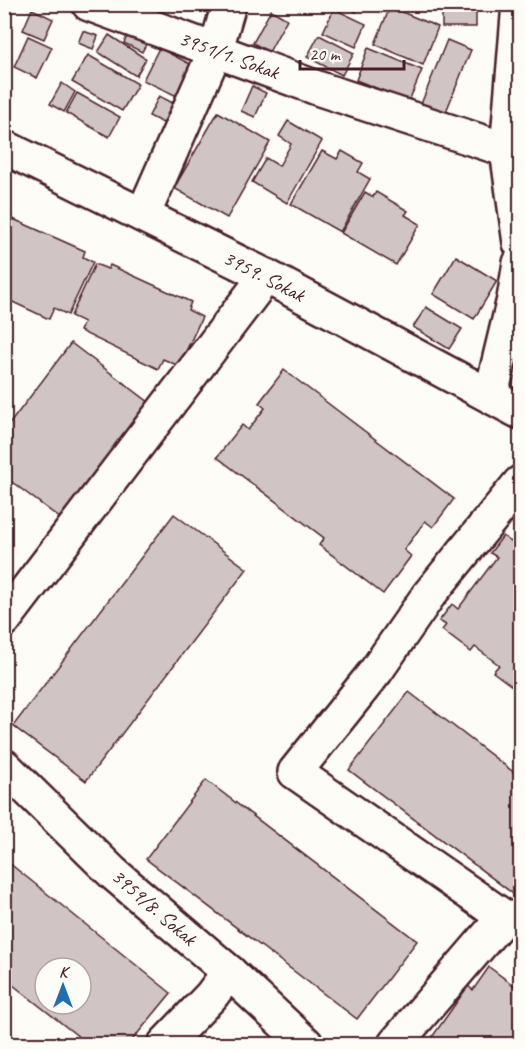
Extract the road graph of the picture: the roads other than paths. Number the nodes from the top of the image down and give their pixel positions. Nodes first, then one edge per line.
1 (89, 4) edge
2 (229, 4) edge
3 (519, 4) edge
4 (216, 49) junction
5 (4, 147) edge
6 (507, 150) junction
7 (143, 215) junction
8 (520, 243) edge
9 (520, 263) edge
10 (266, 276) junction
11 (518, 295) edge
12 (491, 395) junction
13 (520, 412) edge
14 (520, 483) edge
15 (4, 620) edge
16 (4, 766) edge
17 (229, 972) junction
18 (165, 1044) edge
19 (306, 1044) edge
20 (395, 1044) edge

1 - 4 street, 3951/1. Sokak
2 - 4 street
3 - 6 street
4 - 6 street, 3951/1. Sokak
4 - 7 street
5 - 7 street, 3959. Sokak
6 - 8 street
7 - 10 street, 3959. Sokak
9 - 11 street
10 - 12 street, 3959. Sokak
10 - 15 street
11 - 12 street
12 - 13 street, 3959. Sokak
14 - 20 street
16 - 17 street, 3959/8. Sokak
17 - 18 street
17 - 19 street, 3959/8. Sokak

